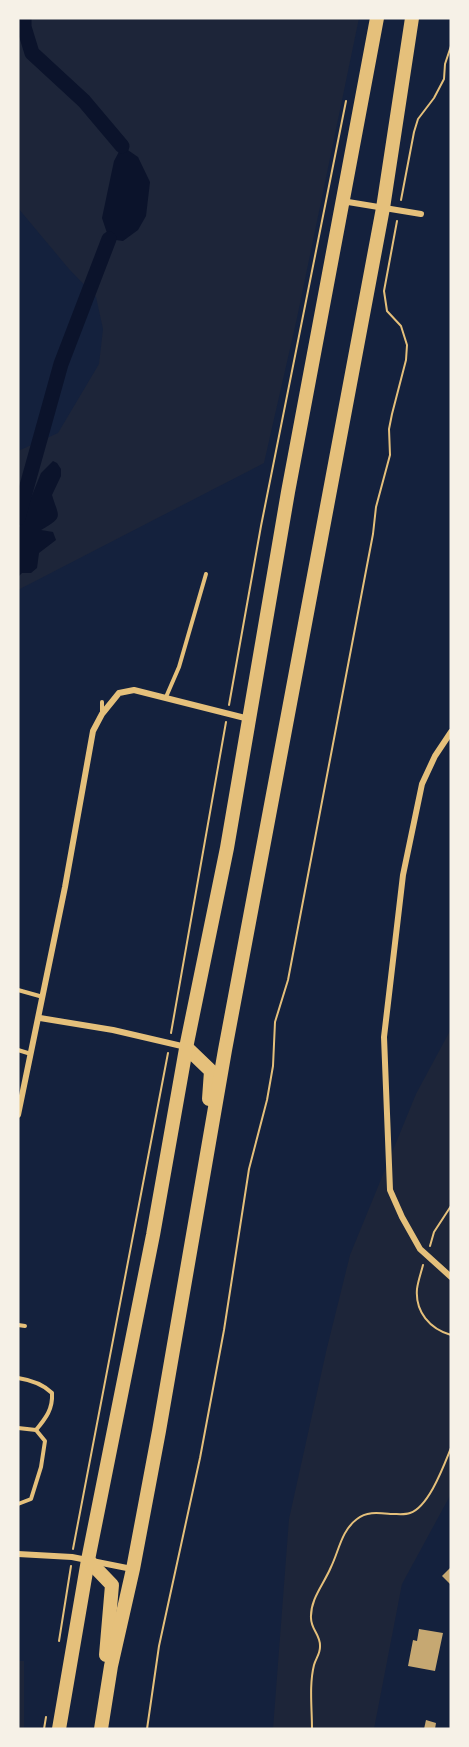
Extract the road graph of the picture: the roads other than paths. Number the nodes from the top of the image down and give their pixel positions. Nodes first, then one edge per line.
1 (377, 18) edge
2 (412, 18) edge
3 (341, 201) junction
4 (383, 208) junction
5 (421, 214) dead end
6 (206, 574) dead end
7 (166, 698) junction
8 (102, 702) dead end
9 (102, 714) junction
10 (249, 719) junction
11 (451, 732) edge
12 (18, 990) edge
13 (43, 997) junction
14 (39, 1018) junction
15 (186, 1047) junction
16 (18, 1050) edge
17 (31, 1054) junction
18 (18, 1114) edge
19 (203, 1176) junction
20 (451, 1277) edge
21 (18, 1325) edge
22 (25, 1326) dead end
23 (18, 1378) edge
24 (18, 1428) edge
25 (36, 1430) junction
26 (18, 1504) edge
27 (18, 1554) edge
28 (88, 1560) junction
29 (133, 1569) junction
30 (59, 1729) edge
31 (101, 1729) edge

1 - 3 highway
2 - 4 highway
3 - 4 street
3 - 10 highway
4 - 5 street
4 - 19 highway
6 - 7 lane
7 - 9 street
7 - 10 street
8 - 9 lane
9 - 13 street
10 - 15 highway
11 - 20 street
12 - 13 lane
13 - 14 street
14 - 15 street
14 - 17 street
15 - 19 highway
15 - 28 highway
16 - 17 lane
17 - 18 street
19 - 29 highway
21 - 22 lane
23 - 25 lane
24 - 25 lane
25 - 26 lane
27 - 28 street
28 - 29 street
28 - 30 highway
28 - 31 highway
29 - 31 highway

